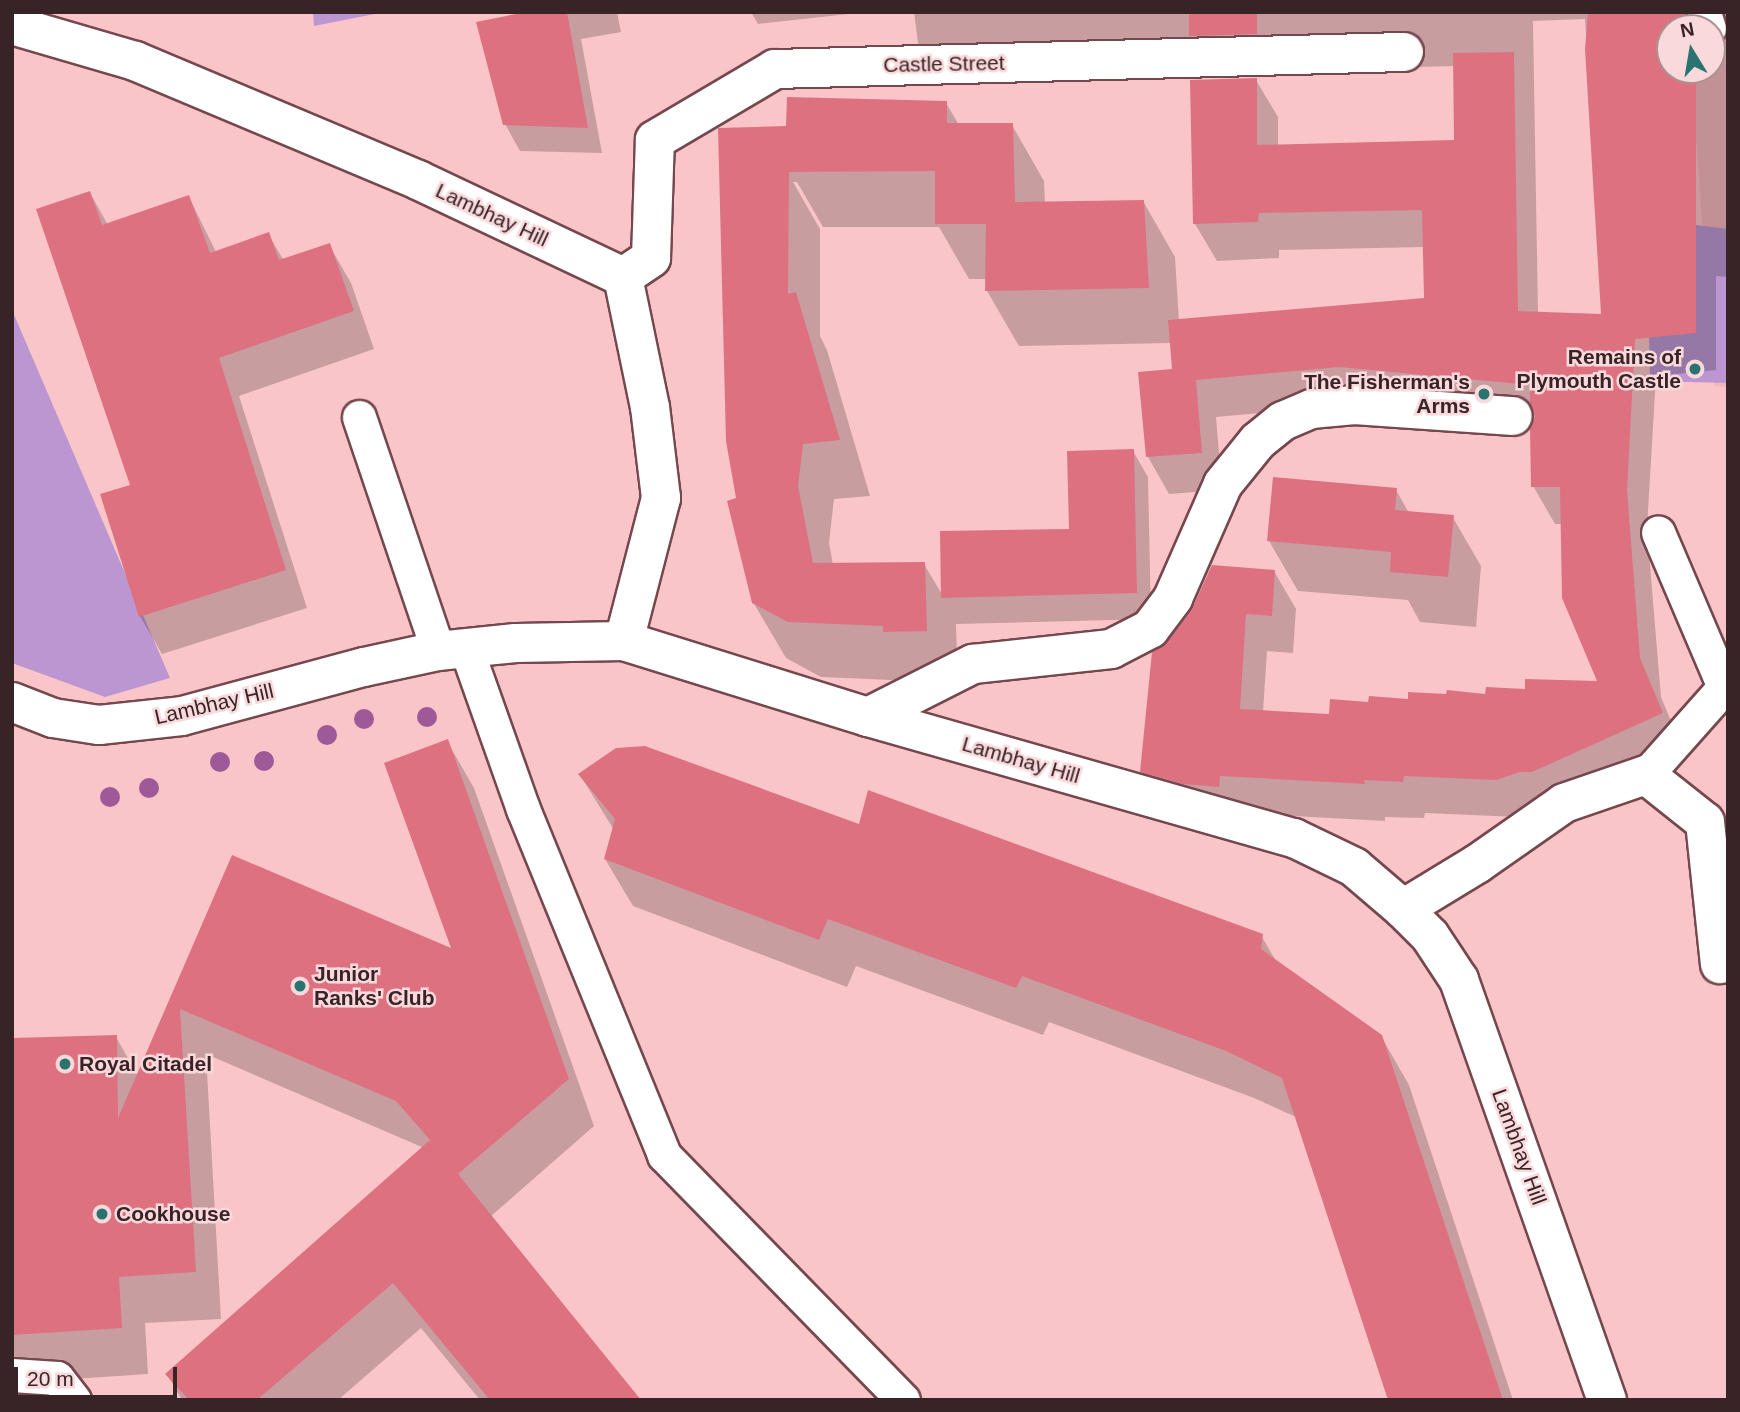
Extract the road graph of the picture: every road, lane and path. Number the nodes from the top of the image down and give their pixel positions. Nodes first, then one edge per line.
1 (12, 25) edge
2 (1404, 52) dead end
3 (623, 277) junction
4 (1513, 416) dead end
5 (359, 417) dead end
6 (1658, 532) dead end
7 (624, 641) junction
8 (452, 649) junction
9 (12, 702) edge
10 (868, 717) junction
11 (1646, 775) junction
12 (1403, 909) junction
13 (1720, 964) dead end
14 (12, 1375) edge
15 (74, 1400) edge
16 (903, 1400) edge
17 (1608, 1400) edge

1 - 3 street, Lambhay Hill
2 - 3 street, Castle Street
3 - 7 street
4 - 10 street
5 - 8 lane
6 - 11 lane
7 - 8 street, Lambhay Hill
7 - 10 street, Lambhay Hill
8 - 9 street, Lambhay Hill
8 - 16 lane
10 - 12 street, Lambhay Hill
11 - 12 street
11 - 13 street
12 - 17 street, Lambhay Hill
14 - 15 lane

